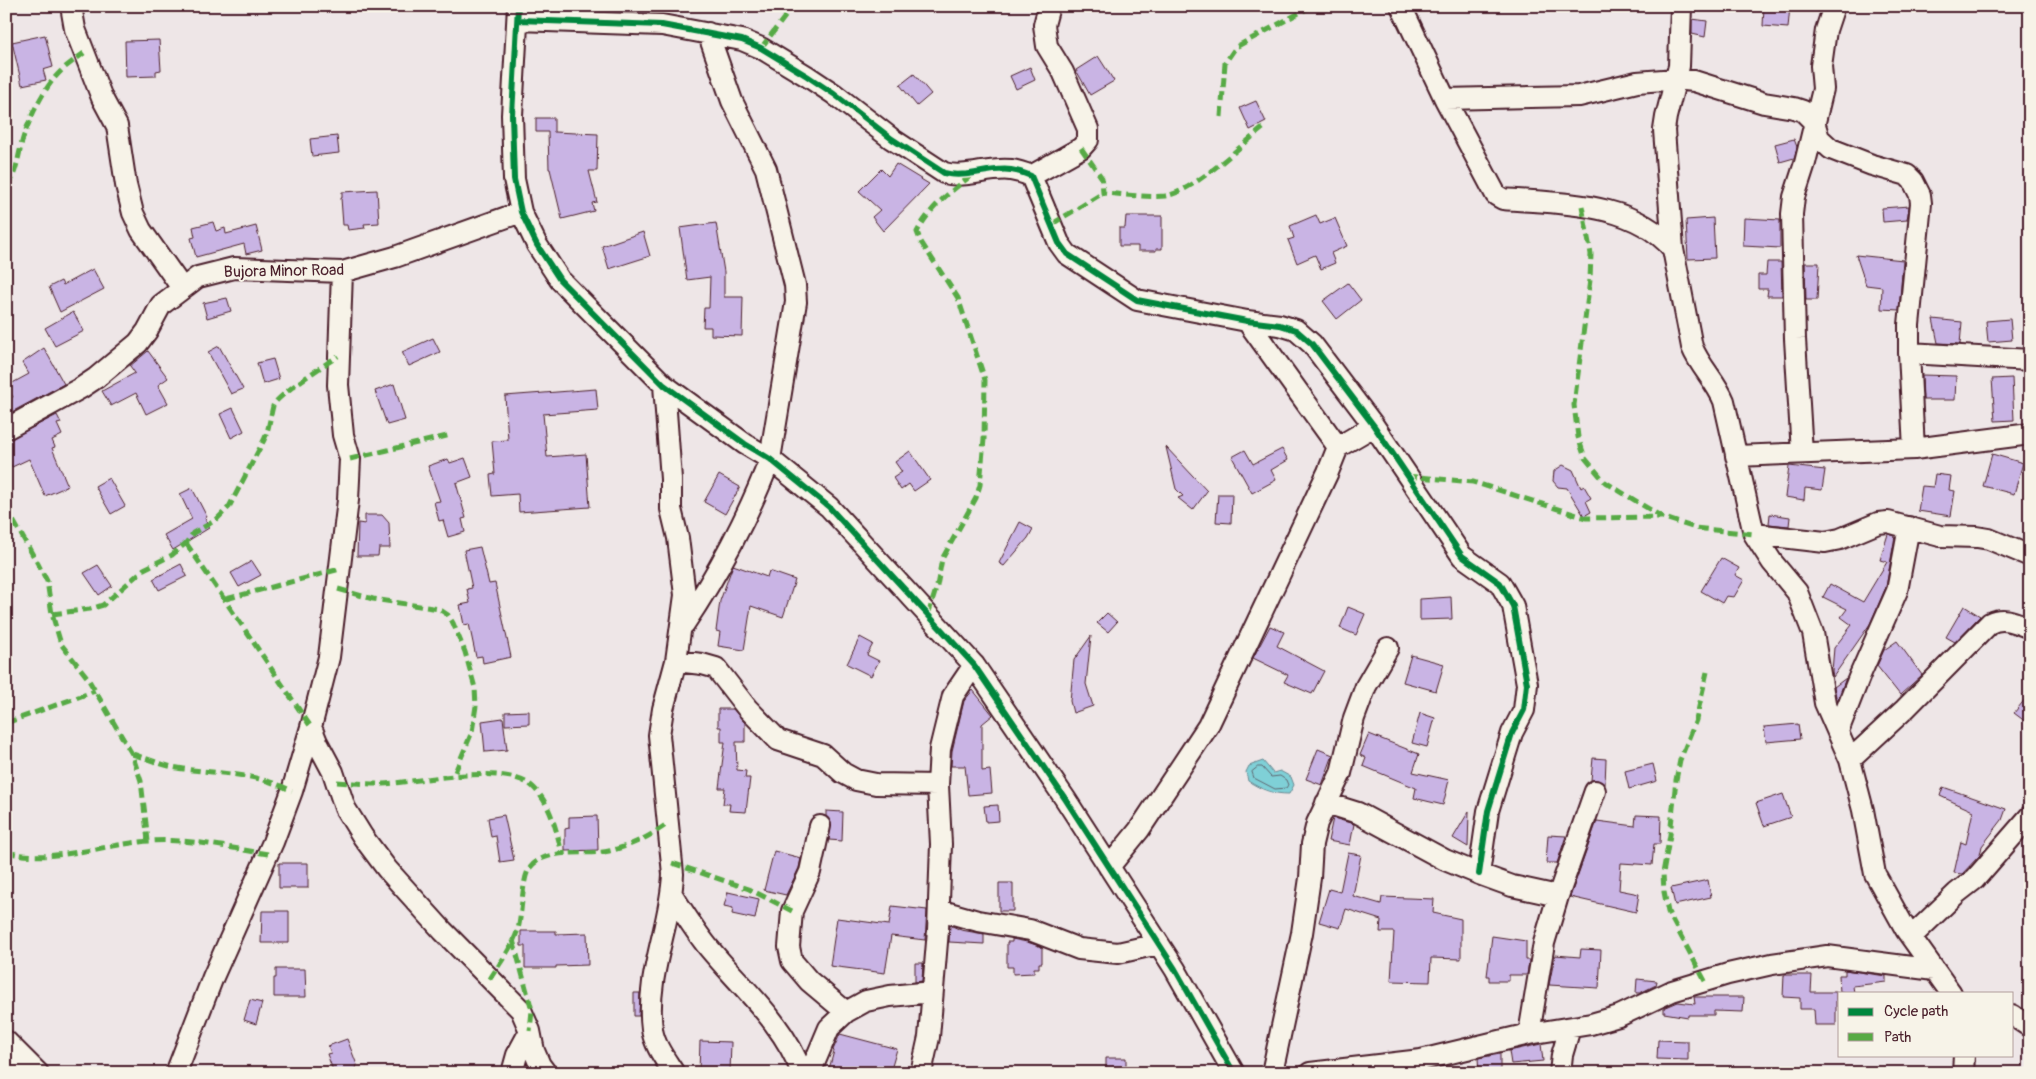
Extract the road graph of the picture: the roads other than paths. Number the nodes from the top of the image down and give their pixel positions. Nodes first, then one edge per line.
1 (71, 6) edge
2 (1049, 6) edge
3 (1401, 6) edge
4 (1681, 6) edge
5 (1834, 6) edge
6 (518, 13) edge
7 (708, 33) junction
8 (1676, 80) junction
9 (1445, 99) junction
10 (1814, 122) junction
11 (1031, 176) junction
12 (521, 212) junction
13 (1673, 250) junction
14 (342, 272) junction
15 (182, 288) junction
16 (1246, 321) junction
17 (1909, 354) junction
18 (2030, 360) edge
19 (664, 385) junction
20 (1374, 426) junction
21 (6, 429) edge
22 (2030, 434) edge
23 (1338, 447) junction
24 (1914, 449) junction
25 (1802, 453) junction
26 (1736, 456) junction
27 (770, 459) junction
28 (1909, 528) junction
29 (1754, 534) junction
30 (2030, 556) edge
31 (2030, 628) edge
32 (680, 630) junction
33 (1388, 648) dead end
34 (676, 661) junction
35 (974, 665) junction
36 (312, 727) junction
37 (1838, 731) junction
38 (1850, 760) junction
39 (938, 785) junction
40 (1595, 791) dead end
41 (1326, 802) junction
42 (2030, 816) edge
43 (820, 826) dead end
44 (1108, 868) junction
45 (1478, 874) junction
46 (673, 896) junction
47 (1558, 896) junction
48 (939, 910) junction
49 (1911, 937) junction
50 (1158, 944) junction
51 (1934, 970) junction
52 (932, 992) junction
53 (1950, 992) edge
54 (846, 1012) junction
55 (2014, 1016) edge
56 (2030, 1027) edge
57 (1570, 1028) junction
58 (530, 1031) junction
59 (1529, 1034) junction
60 (6, 1040) edge
61 (1964, 1056) edge
62 (1437, 1064) edge
63 (6, 1067) edge
64 (33, 1068) edge
65 (176, 1073) edge
66 (512, 1073) edge
67 (546, 1073) edge
68 (674, 1073) edge
69 (802, 1073) edge
70 (810, 1073) edge
71 (921, 1073) edge
72 (1234, 1073) edge
73 (1272, 1073) edge
74 (1310, 1073) edge
75 (1560, 1073) edge
76 (1963, 1073) edge

1 - 15 street
2 - 11 street
3 - 9 street
4 - 8 street
5 - 10 street
6 - 7 street
6 - 12 street
7 - 11 street
7 - 27 street
8 - 9 street
8 - 10 street
8 - 13 street
9 - 13 street
10 - 17 street
10 - 25 street
11 - 16 street
12 - 14 street, Bujora Minor Road
12 - 19 street
13 - 26 street
14 - 15 street, Bujora Minor Road
14 - 36 street
15 - 21 street, Bujora Minor Road
16 - 20 street
16 - 23 street
17 - 18 street
17 - 24 street
19 - 27 street
19 - 32 street
20 - 23 street
20 - 45 street
22 - 24 street
23 - 44 street
24 - 25 street
25 - 26 street
26 - 29 street
27 - 32 street
27 - 35 street
28 - 29 street
28 - 30 street
28 - 37 street
29 - 37 street
31 - 38 street
32 - 34 street
33 - 41 street
34 - 39 street
34 - 46 street
35 - 39 street
35 - 44 street
36 - 58 street
36 - 65 street
37 - 38 street
38 - 49 street
39 - 48 street
40 - 47 street
41 - 45 street
41 - 73 street
42 - 49 street
43 - 54 street
44 - 50 street
45 - 47 street
46 - 68 street
46 - 69 street
47 - 59 street
48 - 50 street
48 - 52 street
49 - 51 street
50 - 72 street
51 - 53 street
51 - 57 street
52 - 54 street
52 - 71 street
54 - 70 street
55 - 56 street
57 - 59 street
57 - 75 street
58 - 66 street
58 - 67 street
59 - 62 street
60 - 64 street
61 - 76 street
62 - 74 street
63 - 64 street

